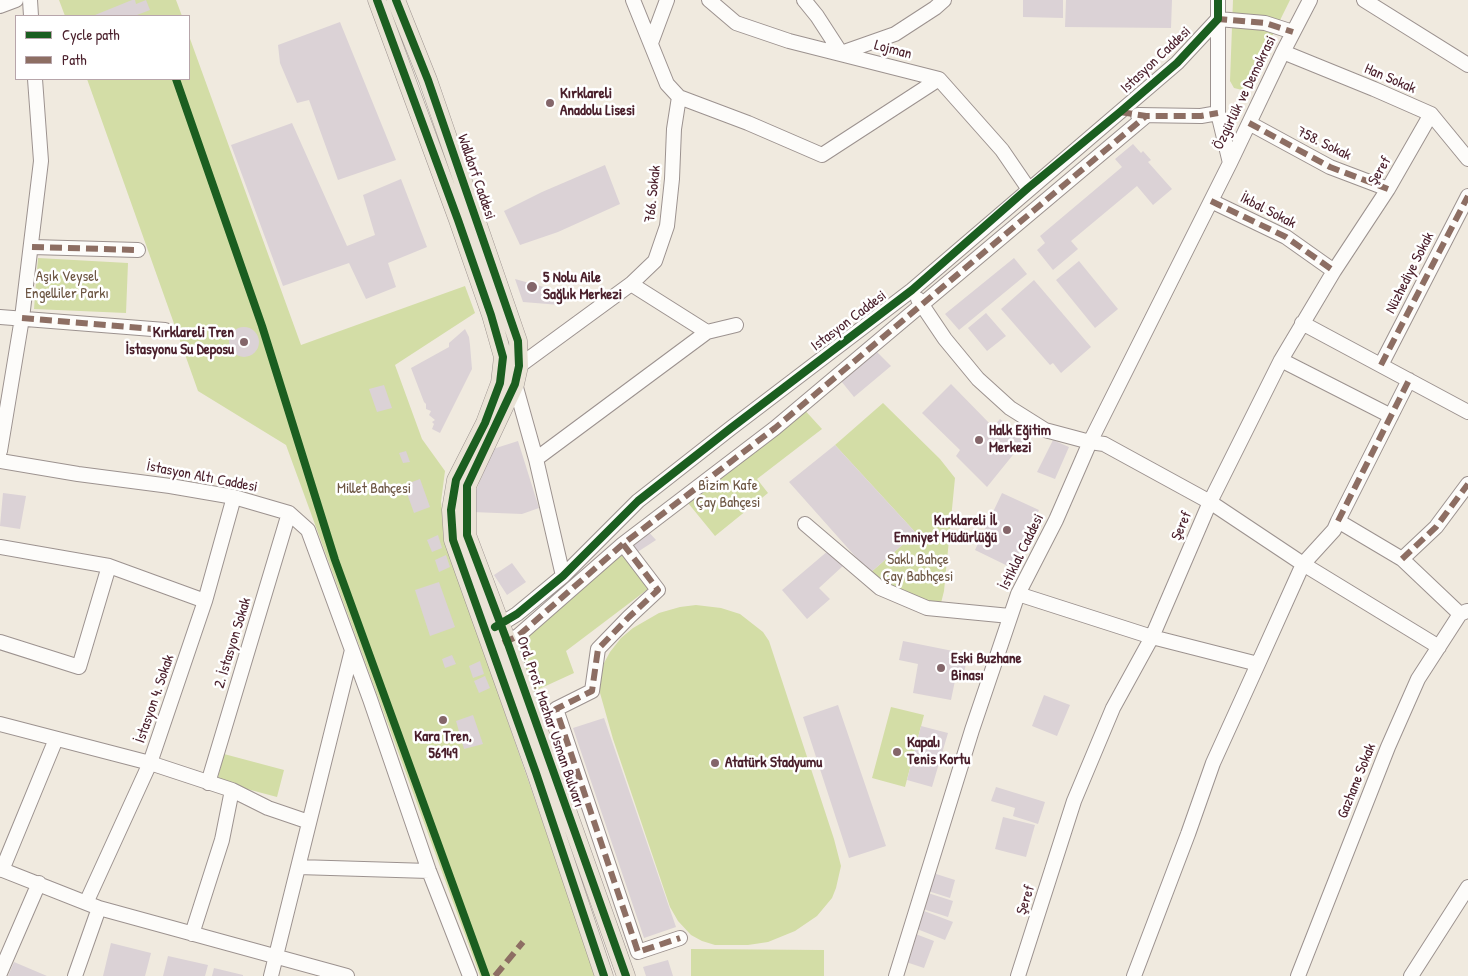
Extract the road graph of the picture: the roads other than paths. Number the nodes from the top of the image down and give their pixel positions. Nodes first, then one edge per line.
1 (16, 0) edge
2 (30, 0) edge
3 (377, 0) edge
4 (396, 0) edge
5 (633, 0) edge
6 (667, 0) edge
7 (709, 0) edge
8 (804, 0) edge
9 (944, 0) edge
10 (1218, 0) edge
11 (1364, 0) edge
12 (1308, 2) edge
13 (0, 6) edge
14 (31, 15) edge
15 (1218, 19) junction
16 (1293, 32) junction
17 (651, 43) junction
18 (1283, 52) junction
19 (841, 53) junction
20 (1468, 65) edge
21 (939, 79) junction
22 (35, 80) edge
23 (679, 97) junction
24 (1120, 112) junction
25 (1218, 113) junction
26 (1431, 114) junction
27 (1146, 116) junction
28 (1249, 123) junction
29 (1468, 158) edge
30 (1230, 163) junction
31 (1028, 188) junction
32 (1388, 190) junction
33 (1468, 196) edge
34 (1211, 201) junction
35 (32, 247) junction
36 (138, 250) dead end
37 (1334, 271) junction
38 (631, 284) junction
39 (912, 290) junction
40 (922, 305) junction
41 (0, 317) edge
42 (22, 318) junction
43 (1302, 323) junction
44 (736, 325) dead end
45 (165, 330) dead end
46 (707, 332) junction
47 (1280, 360) junction
48 (511, 362) junction
49 (1381, 365) junction
50 (1409, 380) junction
51 (515, 384) junction
52 (1468, 412) edge
53 (1391, 416) junction
54 (1090, 442) junction
55 (0, 451) edge
56 (536, 459) junction
57 (0, 461) edge
58 (1468, 484) edge
59 (234, 497) junction
60 (1210, 502) junction
61 (289, 513) junction
62 (1338, 521) junction
63 (805, 524) dead end
64 (623, 544) junction
65 (0, 547) edge
66 (1402, 559) junction
67 (1303, 564) junction
68 (109, 566) junction
69 (563, 576) junction
70 (1018, 594) junction
71 (205, 600) junction
72 (1464, 612) edge
73 (1010, 616) junction
74 (497, 636) junction
75 (1152, 637) junction
76 (0, 642) edge
77 (1440, 647) junction
78 (352, 650) junction
79 (1258, 664) junction
80 (0, 724) edge
81 (56, 739) junction
82 (150, 763) junction
83 (208, 783) junction
84 (232, 790) junction
85 (309, 822) junction
86 (298, 867) junction
87 (1, 869) edge
88 (429, 872) junction
89 (39, 883) junction
90 (1468, 887) edge
91 (86, 903) junction
92 (99, 908) junction
93 (192, 934) junction
94 (680, 938) dead end
95 (275, 957) junction
96 (0, 973) edge
97 (75, 976) edge
98 (271, 976) edge
99 (347, 976) edge
100 (470, 976) edge
101 (604, 976) edge
102 (626, 976) edge
103 (896, 976) edge
104 (1018, 976) edge
105 (1134, 976) edge
106 (1298, 976) edge
107 (1411, 976) edge

1 - 13 street
2 - 14 street
3 - 48 main road, Walldorf Caddesi
4 - 48 main road, Walldorf Caddesi
5 - 17 street
6 - 17 street
7 - 19 street, Lojman
8 - 19 street
9 - 19 street
10 - 15 street, Özgürlük ve Demokrasi
11 - 20 street
12 - 16 street, Özgürlük ve Demokrasi
15 - 16 street
15 - 24 street, Istasyon Caddesi
15 - 25 street, Özgürlük ve Demokrasi
16 - 18 street, Özgürlük ve Demokrasi
17 - 23 street
18 - 26 street, Han Sokak
18 - 28 street, Özgürlük ve Demokrasi
19 - 21 street, Lojman
21 - 23 street
21 - 31 street
22 - 35 street
23 - 38 street, 766. Sokak
24 - 27 street
24 - 31 street, Istasyon Caddesi
25 - 27 street
25 - 30 street, Özgürlük ve Demokrasi
26 - 29 street, Han Sokak
26 - 32 street, Şeref
27 - 40 street
28 - 30 street, Özgürlük ve Demokrasi
28 - 32 street, 758. Sokak
30 - 34 street, İstiklal Caddesi
31 - 39 street, Istasyon Caddesi
32 - 37 street, Şeref
33 - 49 street, Nüzhediye Sokak
34 - 37 street, İkbal Sokak
34 - 54 street, İstiklal Caddesi
35 - 36 street
35 - 42 street
37 - 43 street, Şeref
38 - 46 street
38 - 48 street, 766. Sokak
39 - 40 street
39 - 69 street, Istasyon Caddesi
40 - 54 street
40 - 64 street
41 - 42 street
42 - 45 street
42 - 55 street
43 - 47 street, Şeref
43 - 49 street
44 - 46 street
46 - 56 street
47 - 53 street
47 - 60 street, Şeref
48 - 51 main road, Ord. Prof. Mazhar Usman Bulvarı
48 - 74 main road, Ord. Prof. Mazhar Usman Bulvarı
49 - 50 street
50 - 52 street
50 - 53 street
51 - 56 street
51 - 74 main road, Ord. Prof. Mazhar Usman Bulvarı
53 - 62 street
54 - 60 street
54 - 70 street, İstiklal Caddesi
56 - 69 street
57 - 59 street, İstasyon Altı Caddesi
58 - 66 street
59 - 61 street, İstasyon Altı Caddesi
59 - 71 street, İstasyon 4. Sokak
60 - 67 street
60 - 75 street, Şeref
61 - 78 street, İstasyon Altı Caddesi
61 - 83 street, 2. İstasyon Sokak
62 - 66 street
62 - 67 street
63 - 73 street
64 - 74 street
64 - 94 street
65 - 68 street
66 - 72 street
67 - 77 street
67 - 79 street
68 - 71 street
68 - 76 street
69 - 74 street, Istasyon Caddesi
70 - 73 street, İstiklal Caddesi
70 - 75 street
71 - 82 street, İstasyon 4. Sokak
72 - 77 street, Gazhane Sokak
73 - 103 street, İstiklal Caddesi
74 - 101 main road, Ord. Prof. Mazhar Usman Bulvarı
74 - 102 main road, Ord. Prof. Mazhar Usman Bulvarı
75 - 79 street
75 - 104 street, Şeref
77 - 106 street, Gazhane Sokak
78 - 85 street
78 - 88 street, İstasyon Altı Caddesi
79 - 105 street
80 - 81 street
81 - 82 street
81 - 87 street
82 - 83 street
82 - 91 street, İstasyon 4. Sokak
83 - 84 street
84 - 85 street
84 - 93 street
85 - 86 street
86 - 88 street
86 - 95 street
87 - 89 street
88 - 100 street, İstasyon Altı Caddesi
89 - 91 street
89 - 96 street
90 - 107 street
91 - 92 street
92 - 93 street
92 - 97 street
93 - 95 street
95 - 98 street
95 - 99 street

